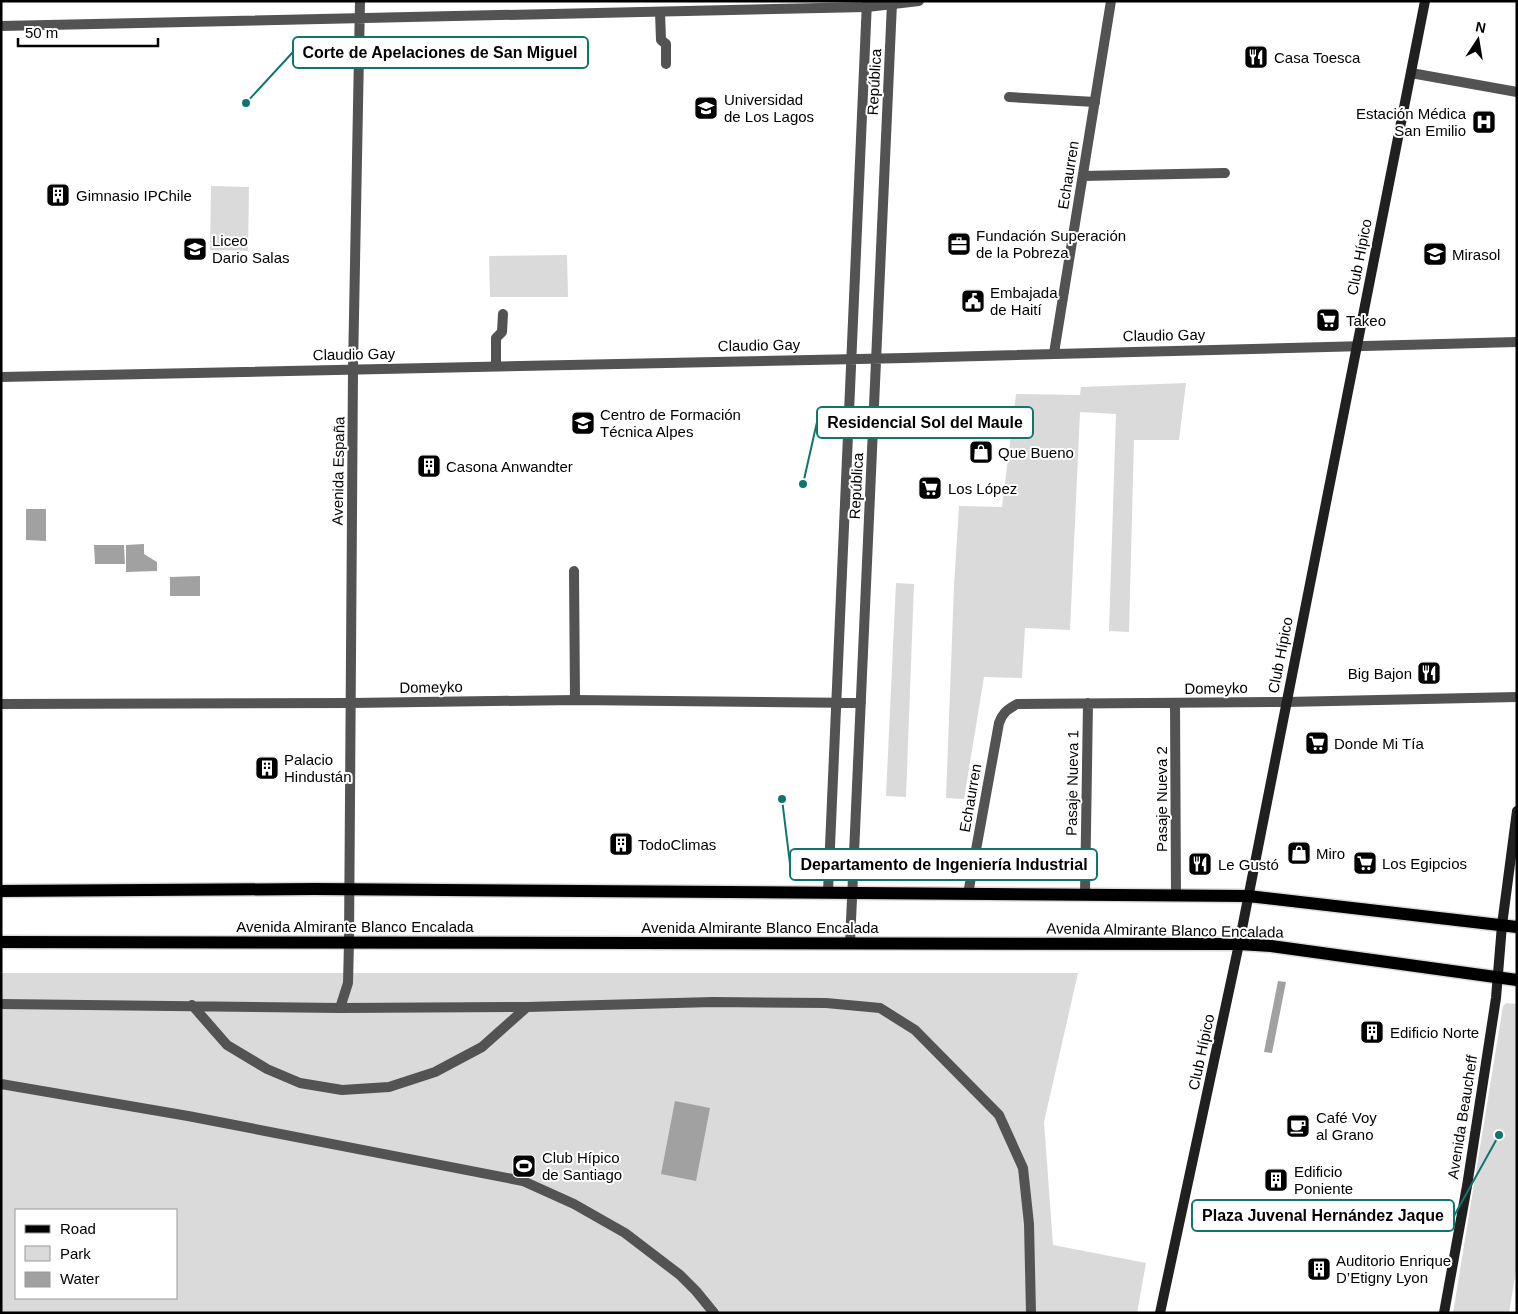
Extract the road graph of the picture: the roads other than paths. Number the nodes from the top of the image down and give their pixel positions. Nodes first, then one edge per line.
1 (360, 1) edge
2 (919, 1) edge
3 (1111, 1) edge
4 (1425, 1) edge
5 (891, 2) edge
6 (867, 4) edge
7 (660, 12) junction
8 (359, 17) junction
9 (1, 26) edge
10 (666, 64) dead end
11 (1411, 73) junction
12 (1517, 92) edge
13 (1009, 97) dead end
14 (1095, 102) junction
15 (1224, 173) dead end
16 (1083, 176) junction
17 (504, 314) dead end
18 (1517, 342) edge
19 (1356, 346) junction
20 (1054, 353) junction
21 (852, 358) junction
22 (876, 358) junction
23 (496, 366) junction
24 (353, 369) junction
25 (1, 377) edge
26 (574, 571) dead end
27 (1517, 697) edge
28 (575, 700) junction
29 (1286, 702) junction
30 (351, 703) junction
31 (837, 703) junction
32 (861, 703) junction
33 (1088, 703) junction
34 (1175, 703) junction
35 (1, 704) edge
36 (1006, 710) joint
37 (1517, 811) edge
38 (350, 889) junction
39 (1, 891) edge
40 (828, 892) junction
41 (853, 892) junction
42 (968, 894) junction
43 (1085, 894) junction
44 (1176, 895) junction
45 (1248, 896) junction
46 (1502, 925) junction
47 (1517, 927) edge
48 (1, 942) edge
49 (349, 942) junction
50 (850, 943) junction
51 (1240, 944) junction
52 (1498, 978) junction
53 (1517, 980) edge
54 (1, 1004) edge
55 (192, 1005) junction
56 (527, 1006) junction
57 (340, 1008) junction
58 (1, 1084) edge
59 (714, 1313) edge
60 (1031, 1313) edge
61 (1160, 1313) edge
62 (1444, 1313) edge

1 - 8 street, Avenida España
2 - 5 street
3 - 14 street, Echaurren
4 - 11 main road, Club Hípico
5 - 6 street
5 - 22 street, República
6 - 7 street
6 - 21 street, República
7 - 8 street
7 - 10 street
8 - 9 street
8 - 24 street, Avenida España
11 - 12 street
11 - 19 main road, Club Hípico
13 - 14 street
14 - 16 street, Echaurren
15 - 16 street
16 - 20 street, Echaurren
17 - 23 street
18 - 19 street, Claudio Gay
19 - 20 street, Claudio Gay
19 - 29 main road, Club Hípico
20 - 22 street, Claudio Gay
21 - 22 street, Claudio Gay
21 - 23 street, Claudio Gay
21 - 31 street, República
22 - 32 street, República
23 - 24 street, Claudio Gay
24 - 25 street, Claudio Gay
24 - 30 street, Avenida España
26 - 28 street
27 - 29 street, Domeyko
28 - 30 street, Domeyko
28 - 31 street, Domeyko
29 - 34 street, Domeyko
29 - 45 main road, Club Hípico
30 - 35 street, Domeyko
30 - 38 street, Avenida España
31 - 32 street, Domeyko
31 - 40 street, República
32 - 41 street, República
33 - 34 street, Domeyko
33 - 36 street, Domeyko
33 - 43 street, Pasaje Nueva 1
34 - 44 street, Pasaje Nueva 2
36 - 42 street, Echaurren
37 - 46 main road, Avenida Beaucheff
38 - 39 main road
38 - 40 main road
38 - 49 street, Avenida España
40 - 41 main road
41 - 42 main road
41 - 50 street, República
42 - 43 main road
43 - 44 main road
44 - 45 main road
45 - 46 main road
45 - 51 main road, Club Hípico
46 - 47 main road
46 - 52 main road, Avenida Beaucheff
48 - 49 main road, Avenida Almirante Blanco Encalada
49 - 50 main road, Avenida Almirante Blanco Encalada
49 - 57 street, Avenida España
50 - 51 main road, Avenida Almirante Blanco Encalada
51 - 52 main road, Avenida Almirante Blanco Encalada
51 - 61 main road, Club Hípico
52 - 53 main road, Avenida Almirante Blanco Encalada
52 - 62 main road, Avenida Beaucheff
54 - 55 street
55 - 56 street
55 - 57 street
56 - 57 street
56 - 60 street
58 - 59 street

